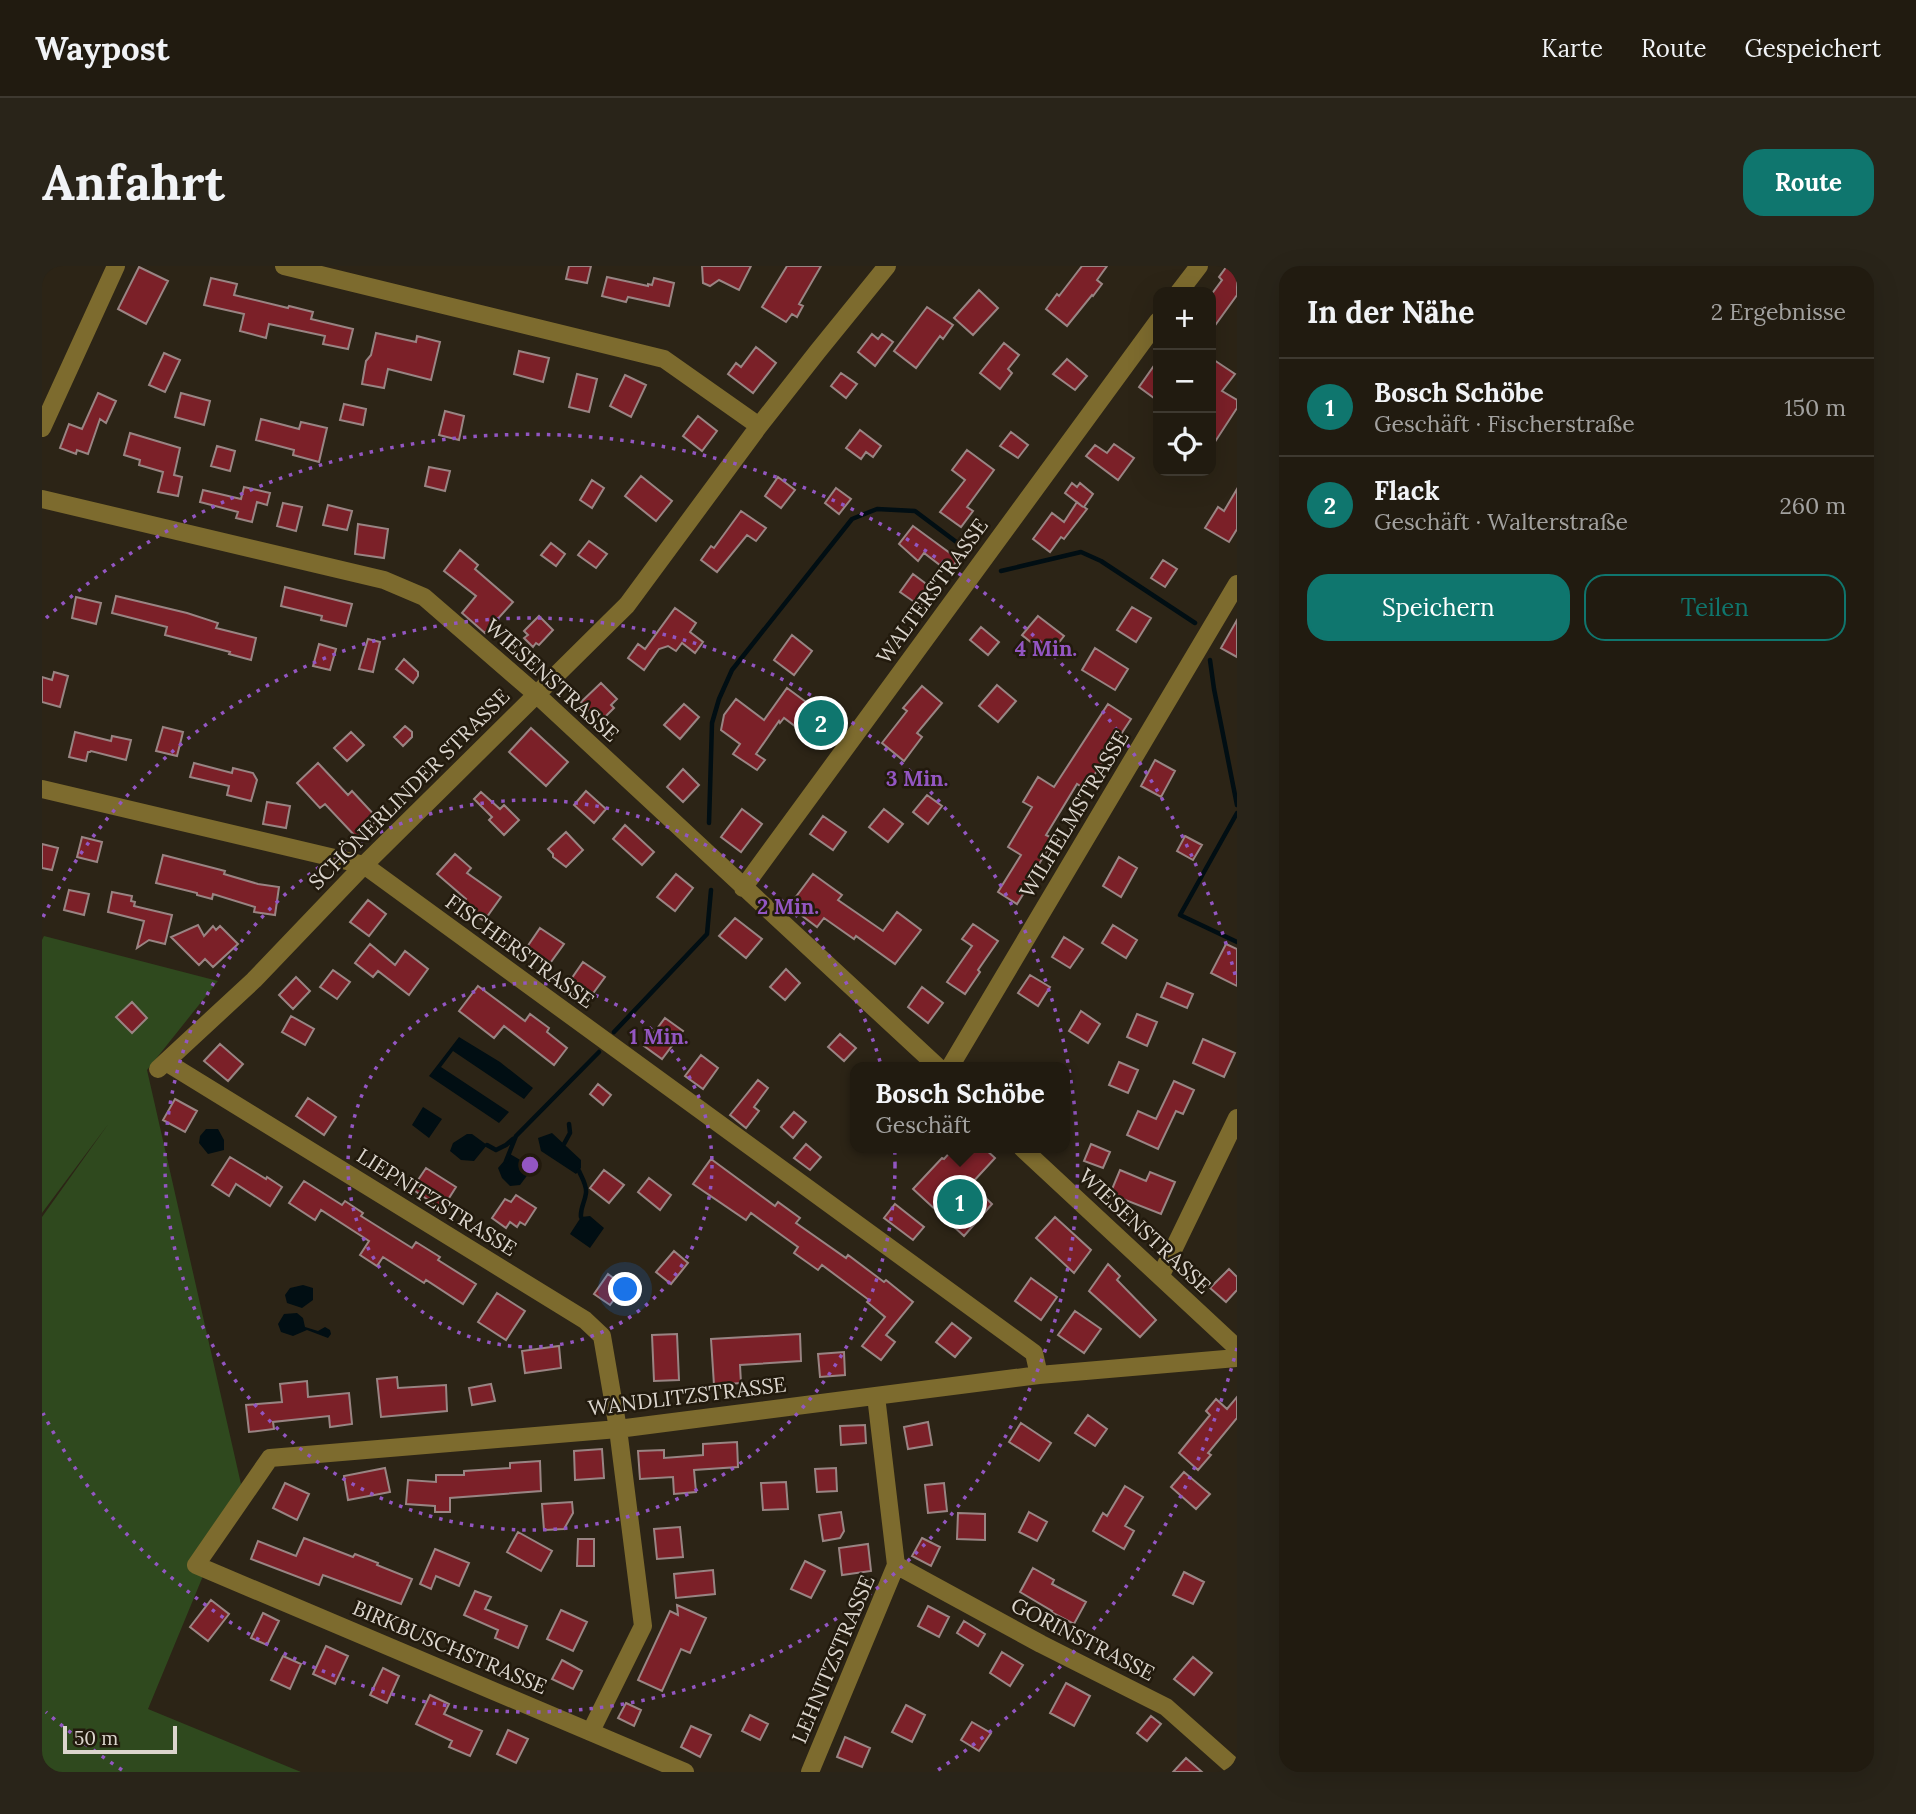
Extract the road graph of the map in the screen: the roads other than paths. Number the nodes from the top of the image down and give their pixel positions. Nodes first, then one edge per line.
1 (116, 266) edge
2 (284, 266) edge
3 (887, 266) edge
4 (1199, 266) edge
5 (1183, 287) edge
6 (1153, 328) edge
7 (759, 426) junction
8 (42, 428) edge
9 (42, 499) edge
10 (1237, 584) edge
11 (536, 694) junction
12 (42, 789) edge
13 (364, 865) junction
14 (743, 888) junction
15 (933, 1062) edge
16 (953, 1062) edge
17 (162, 1065) joint
18 (1237, 1118) edge
19 (1027, 1153) edge
20 (1161, 1275) junction
21 (1237, 1348) edge
22 (1237, 1357) edge
23 (1039, 1375) junction
24 (876, 1396) junction
25 (618, 1429) junction
26 (196, 1565) joint
27 (896, 1565) junction
28 (591, 1731) junction
29 (1237, 1770) edge
30 (685, 1772) edge
31 (810, 1772) edge

1 - 8 street
2 - 7 street
3 - 7 street, SCHÖNERLINDER STRASSE
4 - 5 street
6 - 14 street, WALTERSTRASSE
7 - 11 street, SCHÖNERLINDER STRASSE
9 - 11 street, WIESENSTRASSE
10 - 16 street, WILHELMSTRASSE
11 - 13 street, SCHÖNERLINDER STRASSE
11 - 14 street, WIESENSTRASSE
12 - 13 street, FISCHERSTRASSE
13 - 17 street, SCHÖNERLINDER STRASSE
13 - 23 street, FISCHERSTRASSE
14 - 15 street, WIESENSTRASSE
17 - 25 street, LIEPNITZSTRASSE
18 - 20 street
19 - 20 street, WIESENSTRASSE
20 - 21 street, WIESENSTRASSE
22 - 23 street, WANDLITZSTRASSE
23 - 24 street, WANDLITZSTRASSE
24 - 25 street, WANDLITZSTRASSE
24 - 27 street, LEHNITZSTRASSE
25 - 26 street, WANDLITZSTRASSE
25 - 28 street, LIEPNITZSTRASSE
26 - 28 street, BIRKBUSCHSTRASSE
27 - 29 street, GORINSTRASSE
27 - 31 street, LEHNITZSTRASSE
28 - 30 street, BIRKBUSCHSTRASSE

